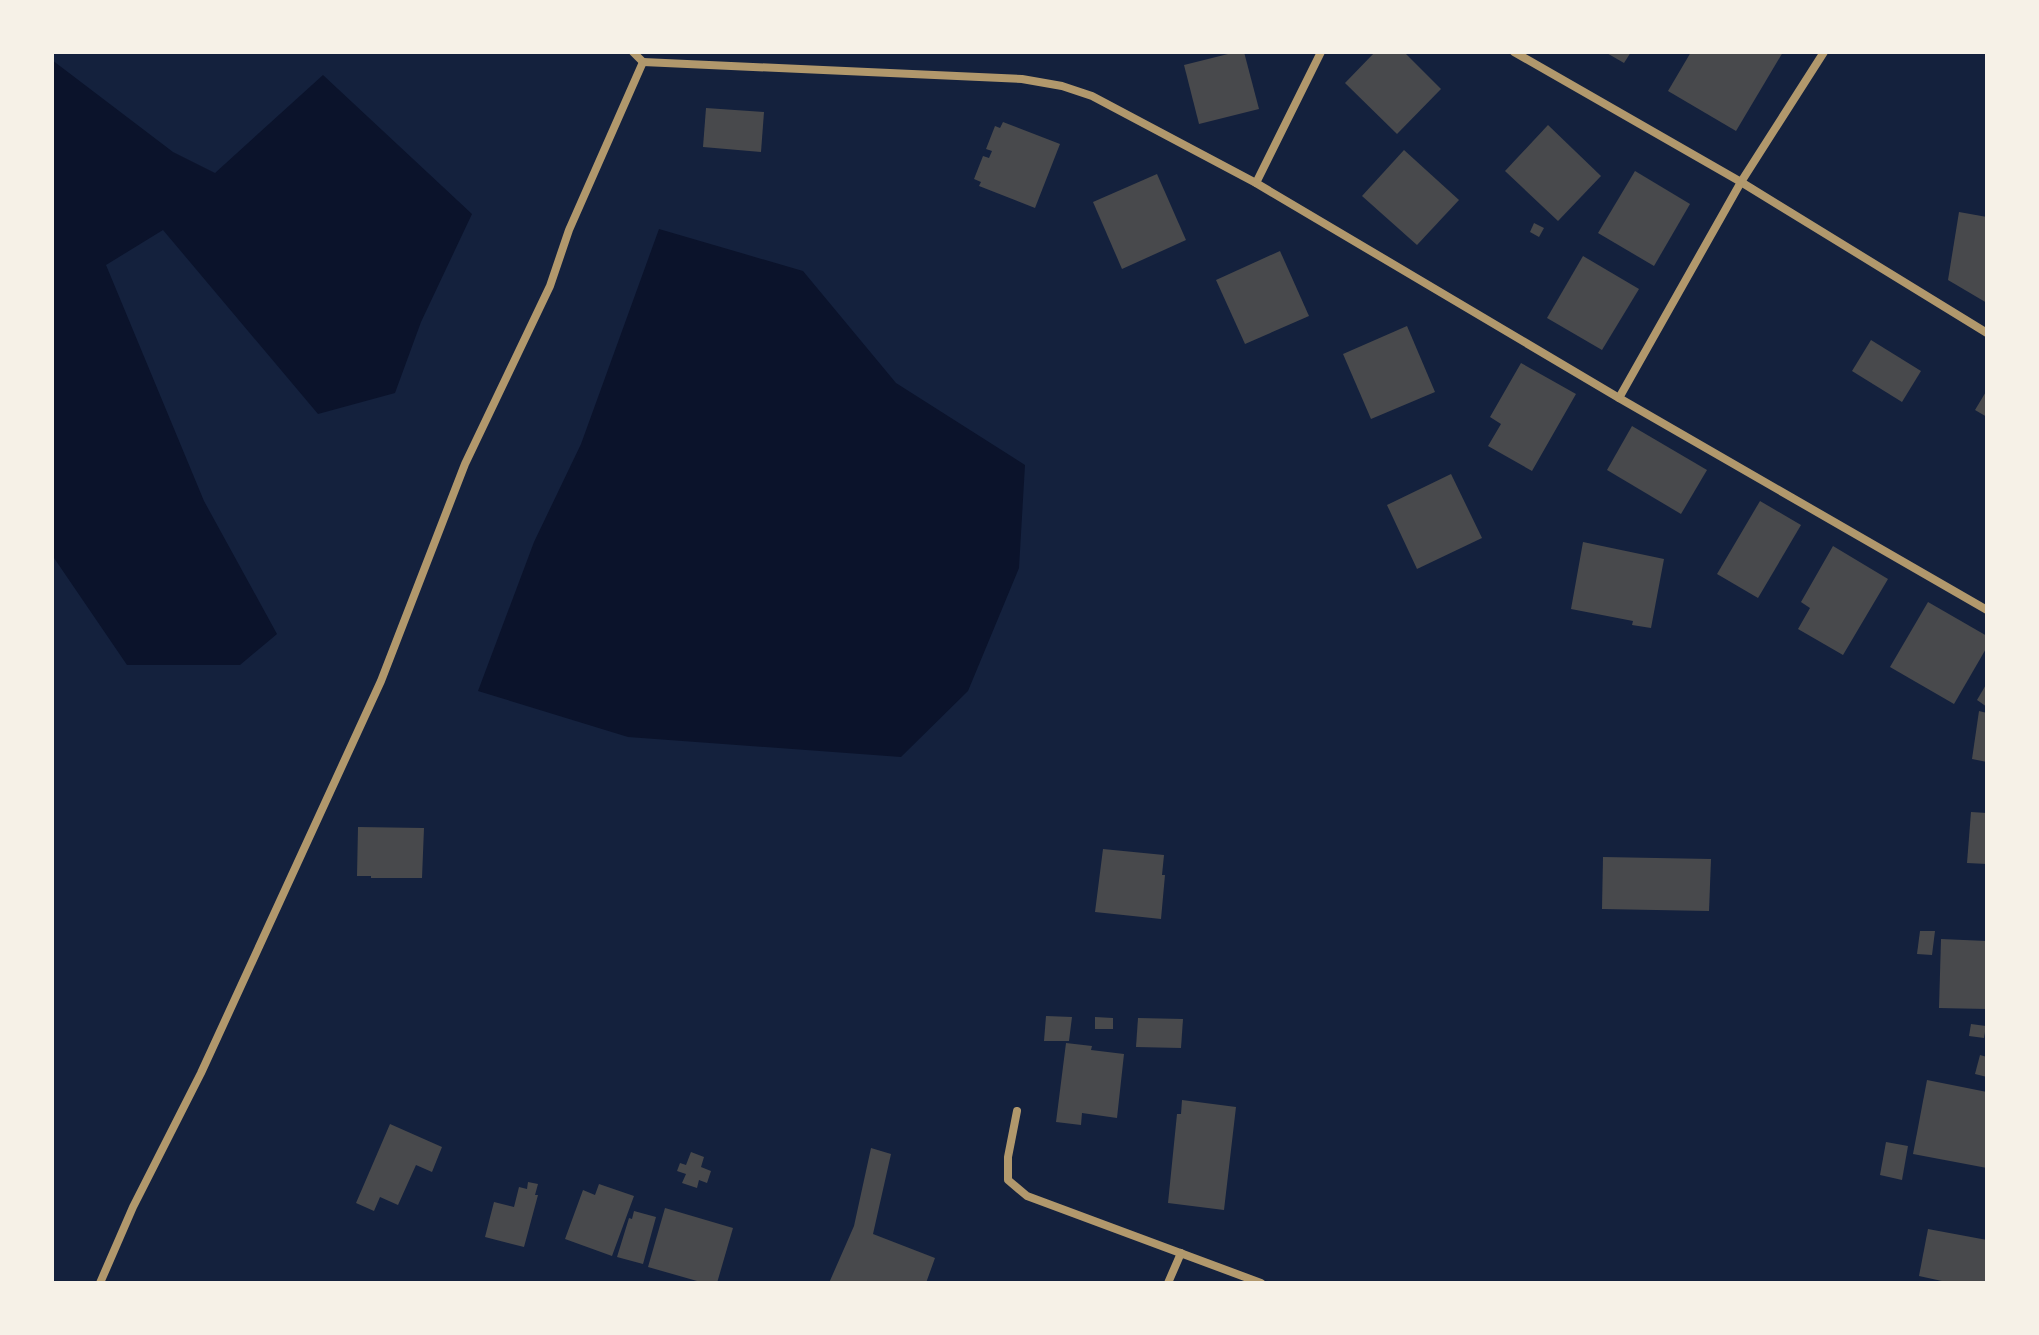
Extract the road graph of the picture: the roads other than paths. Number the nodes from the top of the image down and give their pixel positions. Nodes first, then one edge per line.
1 (633, 52) edge
2 (1321, 52) edge
3 (1514, 52) edge
4 (1824, 52) edge
5 (643, 62) junction
6 (1741, 182) junction
7 (1256, 183) junction
8 (1987, 333) edge
9 (1619, 398) junction
10 (1987, 610) edge
11 (1017, 1111) dead end
12 (1181, 1253) junction
13 (100, 1283) edge
14 (1168, 1283) edge
15 (1261, 1283) edge

1 - 5 street
2 - 7 street
3 - 6 street
4 - 6 street
5 - 7 street
5 - 13 street
6 - 8 street
6 - 9 street
7 - 9 street
9 - 10 street
11 - 12 street
12 - 14 street
12 - 15 street

